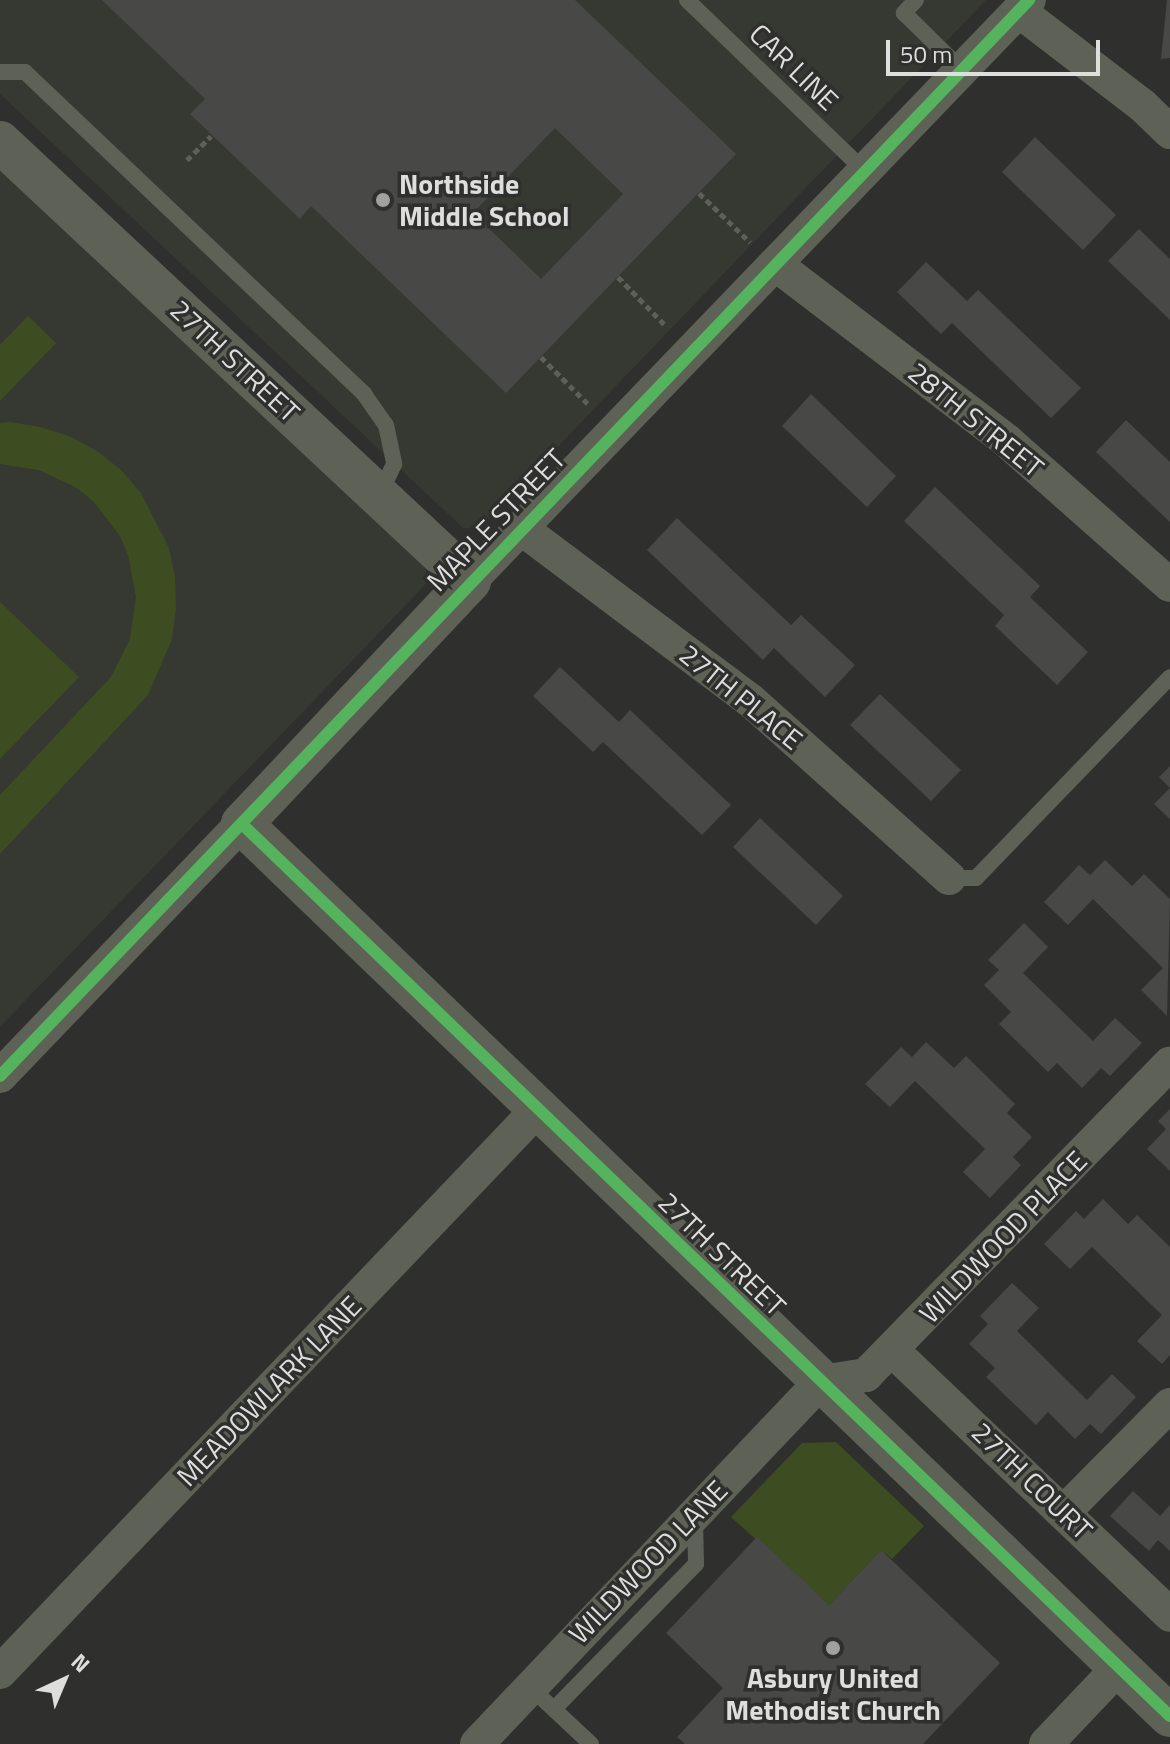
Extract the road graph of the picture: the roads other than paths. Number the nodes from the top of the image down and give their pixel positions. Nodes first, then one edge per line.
1 (687, 0) edge
2 (916, 0) edge
3 (1024, 6) edge
4 (962, 70) junction
5 (0, 72) edge
6 (1170, 132) edge
7 (0, 142) edge
8 (865, 171) junction
9 (763, 253) junction
10 (379, 496) junction
11 (522, 529) junction
12 (470, 581) junction
13 (1170, 585) edge
14 (1170, 677) edge
15 (242, 824) junction
16 (949, 878) joint
17 (1170, 1064) edge
18 (0, 1076) edge
19 (537, 1110) junction
20 (892, 1350) junction
21 (821, 1382) junction
22 (1170, 1405) edge
23 (1065, 1511) junction
24 (694, 1514) junction
25 (1170, 1615) edge
26 (1119, 1667) junction
27 (0, 1672) edge
28 (529, 1686) junction
29 (554, 1709) junction
30 (1170, 1716) edge
31 (477, 1744) edge
32 (591, 1744) edge
33 (1046, 1744) edge

1 - 8 lane, CAR LINE
2 - 4 lane
3 - 4 street, MAPLE STREET
3 - 6 street
4 - 8 street, MAPLE STREET
5 - 10 lane
7 - 10 street, 27TH STREET
8 - 9 street, MAPLE STREET
9 - 11 street, MAPLE STREET
9 - 13 street, 28TH STREET
10 - 12 street, 27TH STREET
11 - 12 street, MAPLE STREET
11 - 16 street, 27TH PLACE
12 - 15 street, MAPLE STREET
14 - 16 lane
15 - 18 street, MAPLE STREET
15 - 19 street, 27TH STREET
17 - 20 street, WILDWOOD PLACE
19 - 21 street, 27TH STREET
19 - 27 street, MEADOWLARK LANE
20 - 21 street, WILDWOOD PLACE
20 - 23 street, 27TH COURT
21 - 24 street, WILDWOOD LANE
21 - 26 street, 27TH STREET
22 - 23 street
23 - 25 street, 27TH COURT
24 - 28 street, WILDWOOD LANE
24 - 29 lane
26 - 30 street, 27TH STREET
26 - 33 street
28 - 29 lane
28 - 31 street, WILDWOOD LANE
29 - 32 lane

